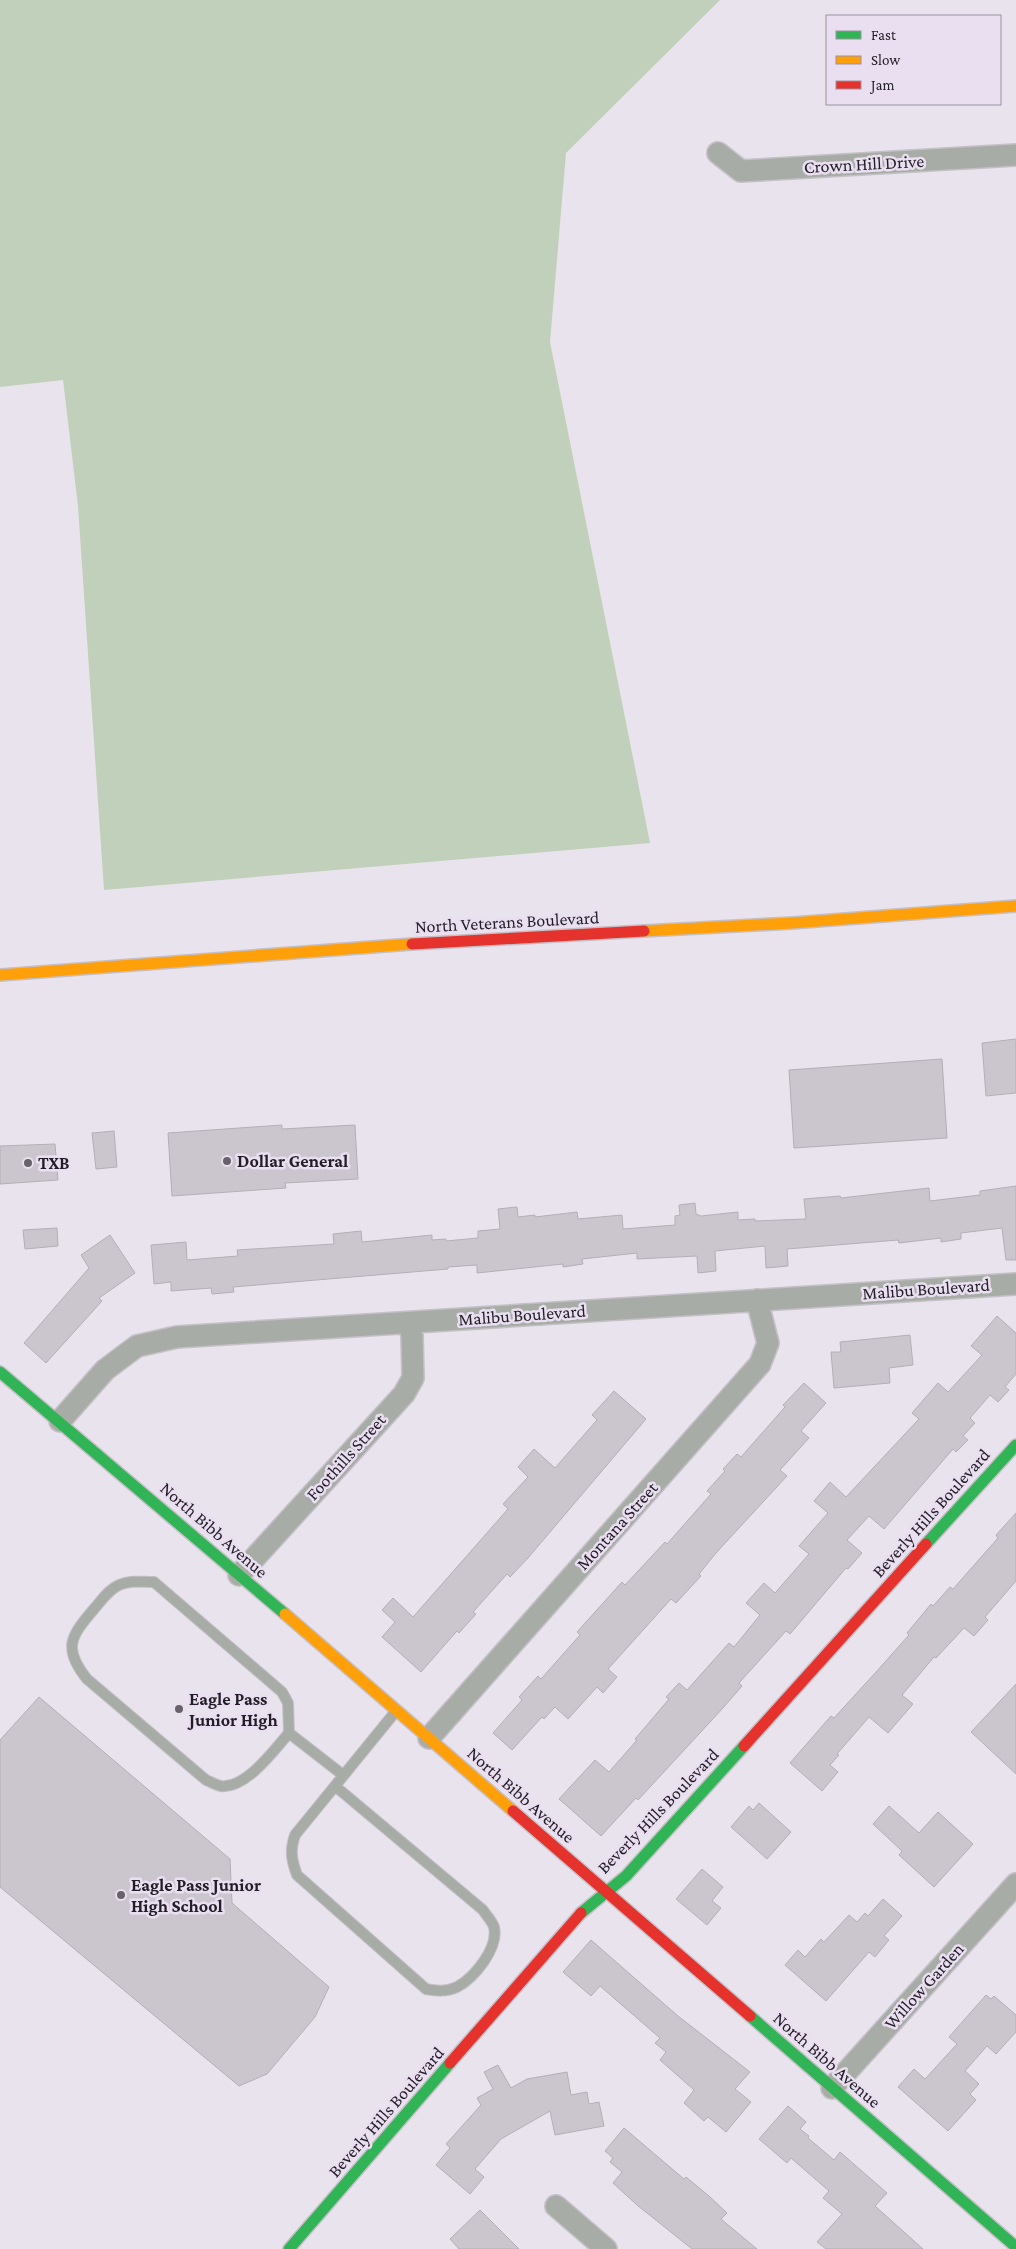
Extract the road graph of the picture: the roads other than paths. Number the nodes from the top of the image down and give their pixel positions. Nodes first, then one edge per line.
1 (718, 153) dead end
2 (1016, 155) edge
3 (1016, 906) edge
4 (0, 975) edge
5 (1016, 1284) edge
6 (757, 1300) junction
7 (408, 1322) junction
8 (0, 1372) edge
9 (60, 1421) junction
10 (1016, 1445) edge
11 (239, 1575) junction
12 (397, 1710) junction
13 (289, 1733) junction
14 (429, 1738) junction
15 (343, 1775) junction
16 (335, 1786) junction
17 (1016, 1884) edge
18 (606, 1891) junction
19 (832, 2088) junction
20 (556, 2206) dead end
21 (1016, 2247) edge
22 (289, 2249) edge
23 (606, 2249) edge

1 - 2 street, Crown Hill Drive
3 - 4 main road, North Veterans Boulevard
5 - 6 street, Malibu Boulevard
6 - 7 street, Malibu Boulevard
6 - 14 street, Montana Street
7 - 9 street, Malibu Boulevard
7 - 11 street, Foothills Street
8 - 9 main road, North Bibb Avenue
9 - 11 main road, North Bibb Avenue
10 - 18 main road, Beverly Hills Boulevard
11 - 12 main road, North Bibb Avenue
12 - 14 main road, North Bibb Avenue
12 - 15 lane
13 - 13 lane
13 - 15 lane
14 - 18 main road, North Bibb Avenue
15 - 16 lane
16 - 16 lane
17 - 19 street, Willow Garden
18 - 19 main road, North Bibb Avenue
18 - 22 main road, Beverly Hills Boulevard
19 - 21 main road, North Bibb Avenue
20 - 23 street

